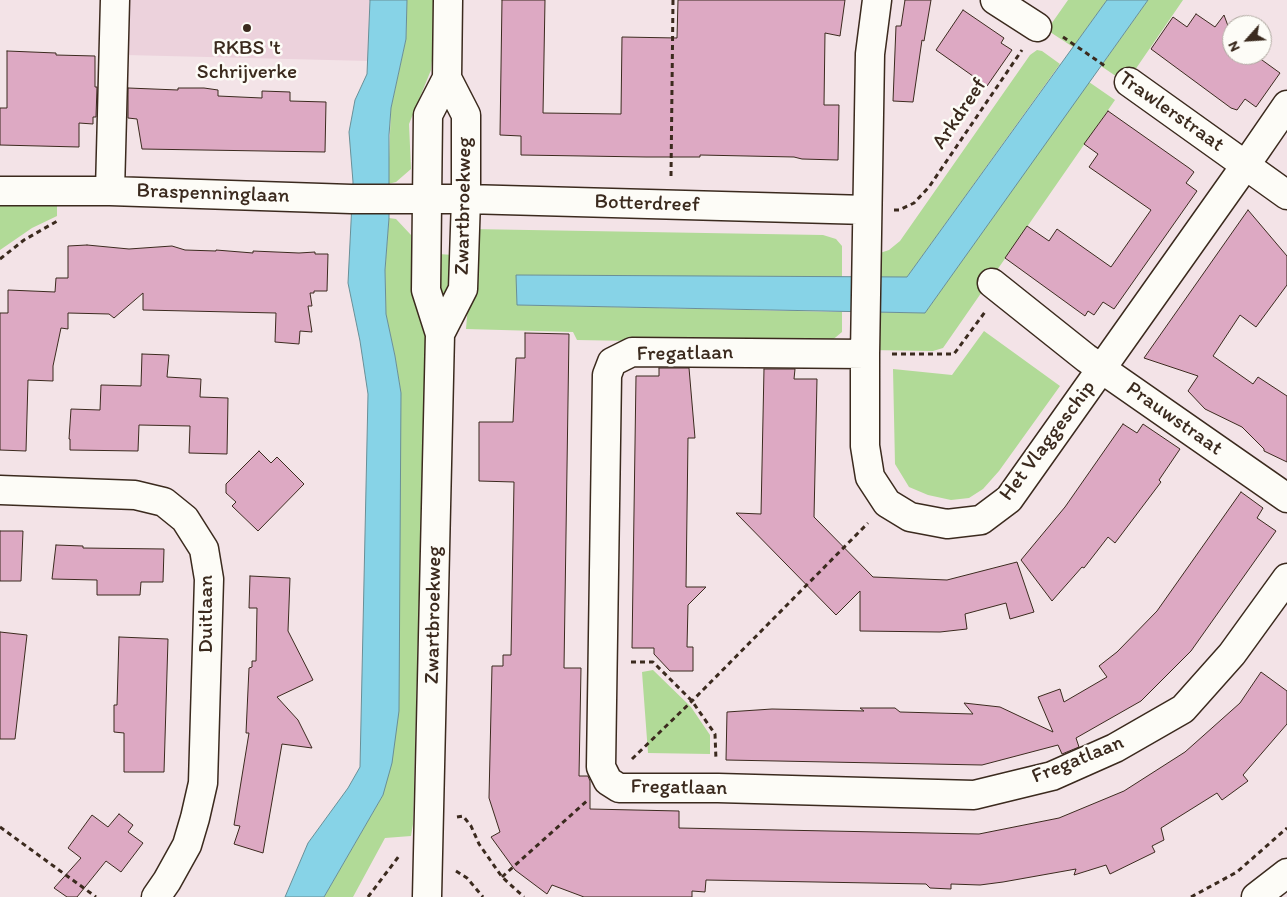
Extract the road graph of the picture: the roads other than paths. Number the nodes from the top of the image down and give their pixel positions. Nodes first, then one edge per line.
1 (115, 0) edge
2 (448, 0) edge
3 (877, 0) edge
4 (995, 0) edge
5 (1049, 31) road end
6 (447, 78) junction
7 (1128, 82) road end
8 (1287, 105) edge
9 (1246, 166) junction
10 (0, 191) edge
11 (110, 191) junction
12 (1287, 195) edge
13 (427, 198) junction
14 (466, 199) junction
15 (867, 210) junction
16 (990, 295) road end
17 (440, 334) junction
18 (865, 342) junction
19 (1101, 369) junction
20 (0, 490) edge
21 (1287, 498) edge
22 (1287, 578) edge
23 (1287, 872) edge
24 (156, 897) edge
25 (427, 897) edge
26 (1256, 897) edge

1 - 11 street
2 - 6 street, Zwartbroekweg
3 - 15 street, Het Vlaggeschip
4 - 5 street
6 - 13 street, Zwartbroekweg
6 - 14 street, Zwartbroekweg
7 - 9 street, Trawlerstraat
8 - 9 street, Het Vlaggeschip
9 - 12 street, Trawlerstraat
9 - 19 street, Het Vlaggeschip
10 - 11 street, Braspenninglaan
11 - 13 street, Braspenninglaan
13 - 14 street, Botterdreef
13 - 17 street, Zwartbroekweg
14 - 15 street, Botterdreef
14 - 17 street, Zwartbroekweg
15 - 18 street, Het Vlaggeschip
16 - 19 street, Prauwstraat
17 - 25 street, Zwartbroekweg
18 - 19 street, Het Vlaggeschip
18 - 22 street, Fregatlaan
19 - 21 street, Prauwstraat
20 - 24 street, Duitlaan
23 - 26 street

